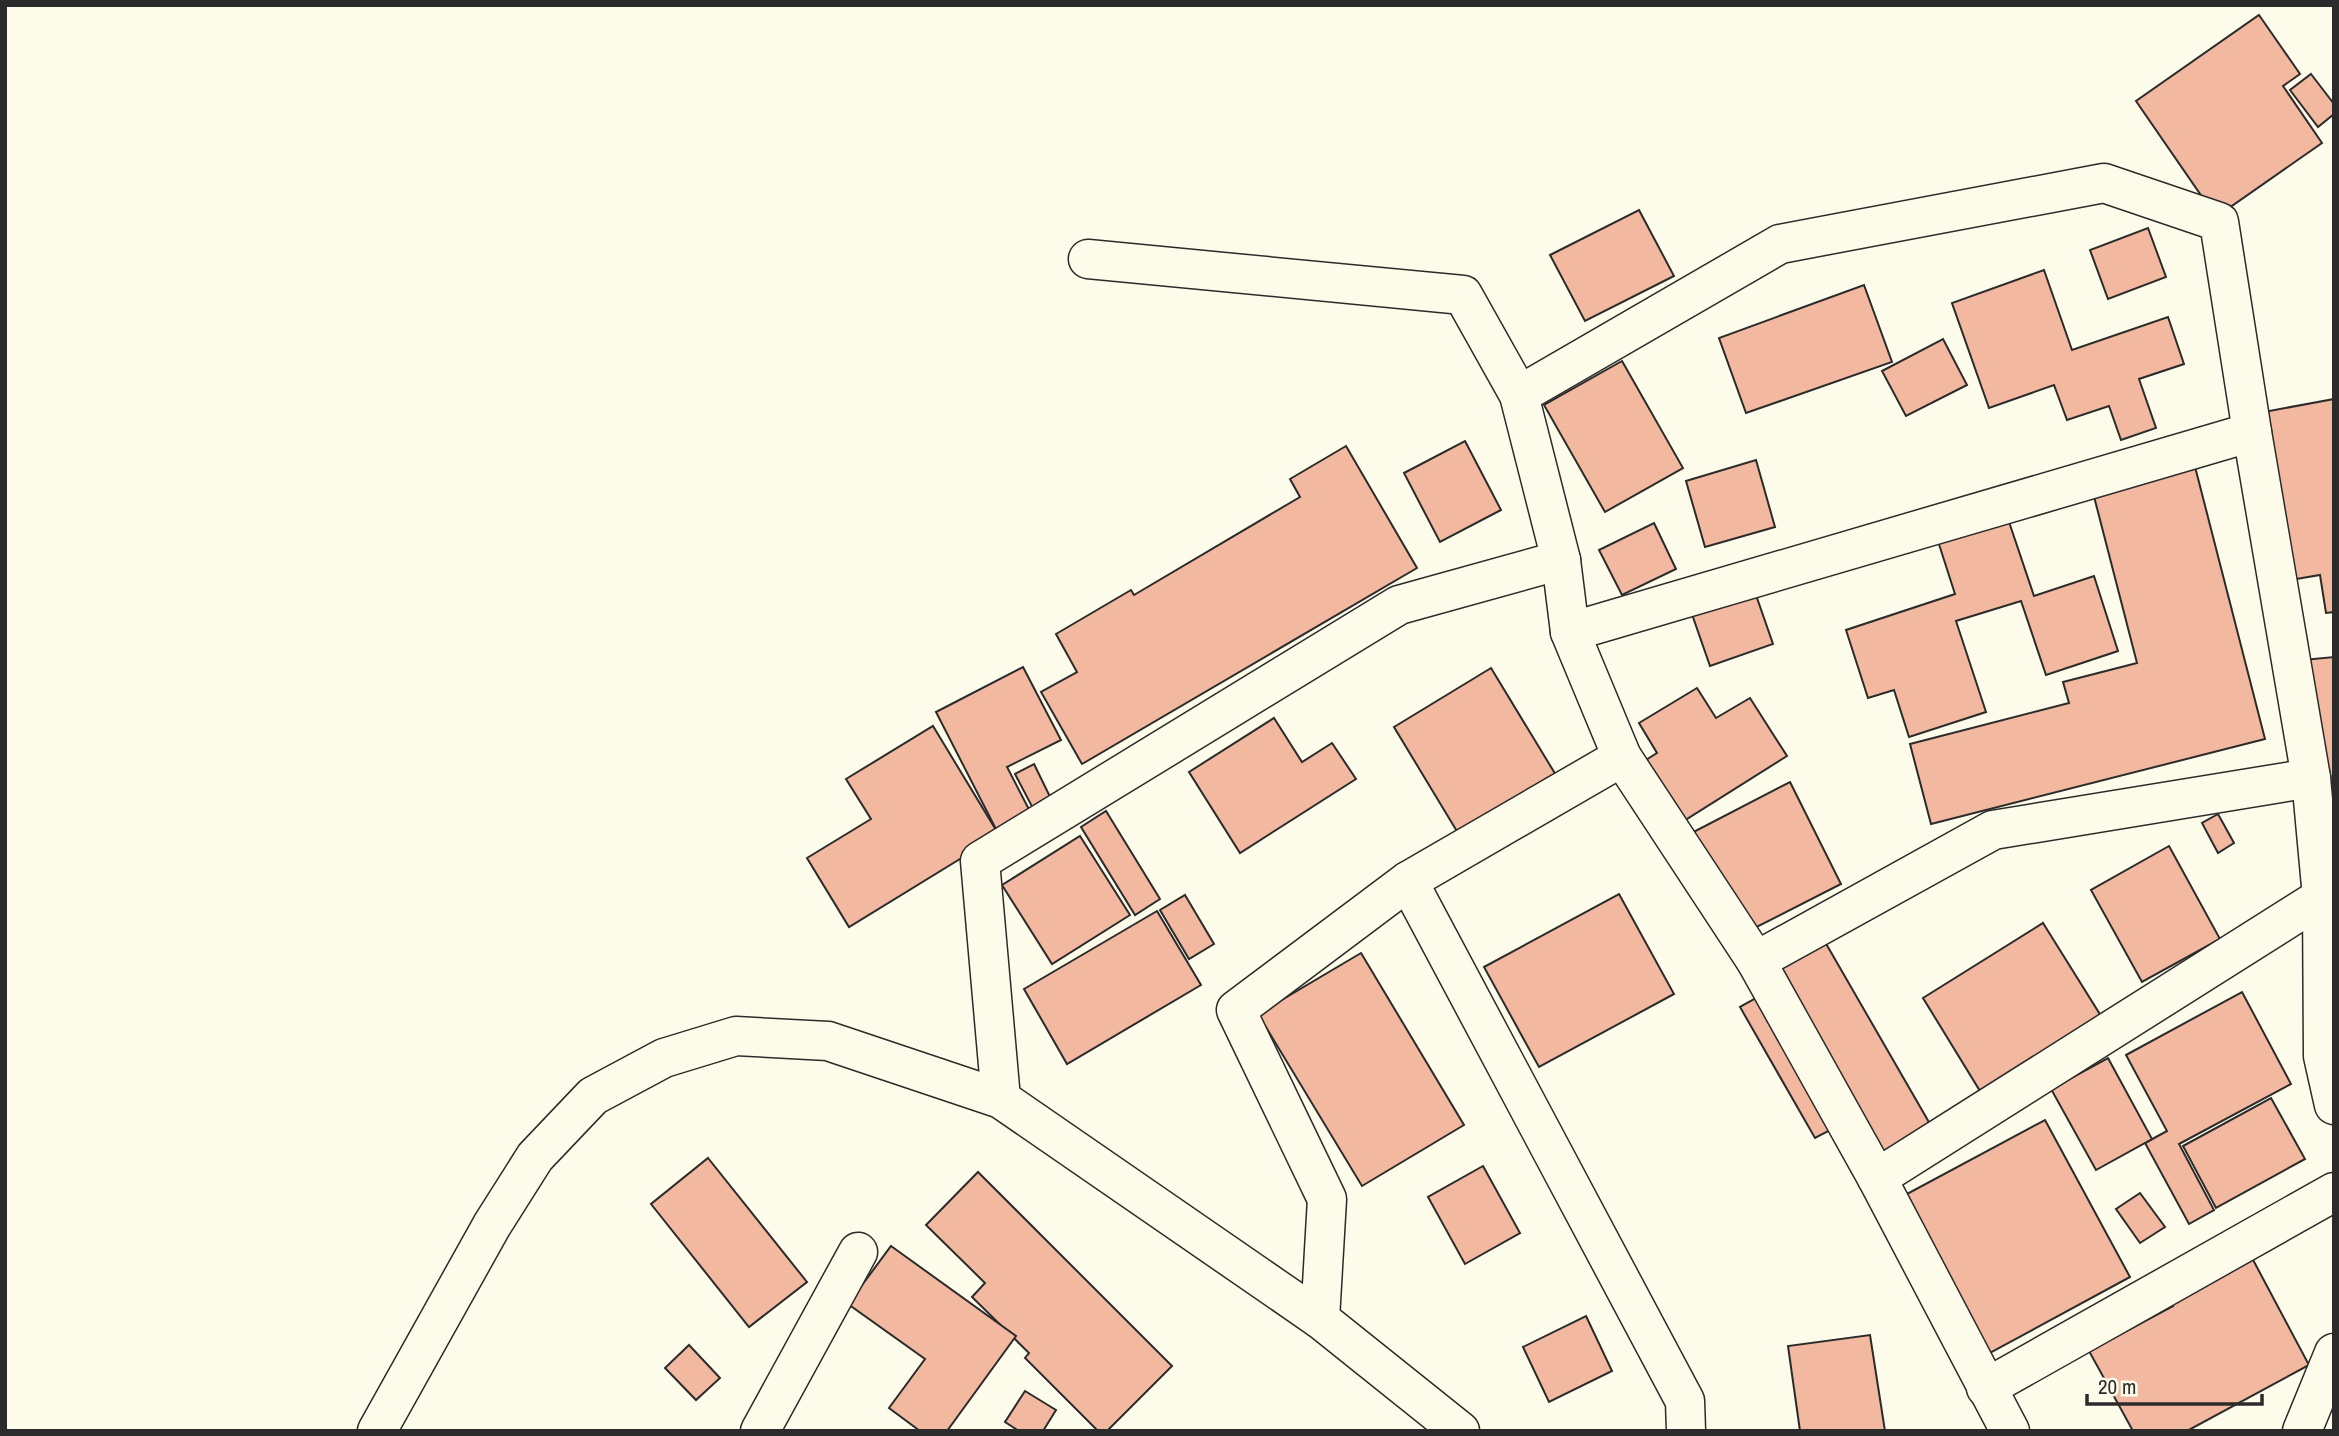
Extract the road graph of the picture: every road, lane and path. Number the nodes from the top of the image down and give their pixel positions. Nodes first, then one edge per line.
1 (1088, 260) dead end
2 (1519, 395) junction
3 (2252, 432) junction
4 (1561, 560) junction
5 (1570, 632) junction
6 (1622, 757) junction
7 (2311, 778) junction
8 (1408, 881) junction
9 (2322, 897) junction
10 (1756, 961) junction
11 (1001, 1099) junction
12 (2334, 1105) edge
13 (1877, 1178) junction
14 (2334, 1192) edge
15 (858, 1252) dead end
16 (1320, 1319) junction
17 (2334, 1353) edge
18 (1986, 1388) junction
19 (377, 1431) edge
20 (761, 1431) edge
21 (1460, 1431) edge
22 (1686, 1431) edge
23 (2010, 1431) edge
24 (2302, 1431) edge

1 - 2 street
2 - 3 street
2 - 4 street
3 - 5 street
3 - 7 street
4 - 5 street
4 - 11 street
5 - 6 street
6 - 8 street
6 - 10 street
7 - 9 street
7 - 10 street
8 - 16 street
8 - 22 street
9 - 12 street
9 - 13 street
10 - 13 street
11 - 16 street
11 - 19 street
13 - 18 street
14 - 18 street
15 - 20 street
16 - 21 street
17 - 24 street
18 - 23 street

